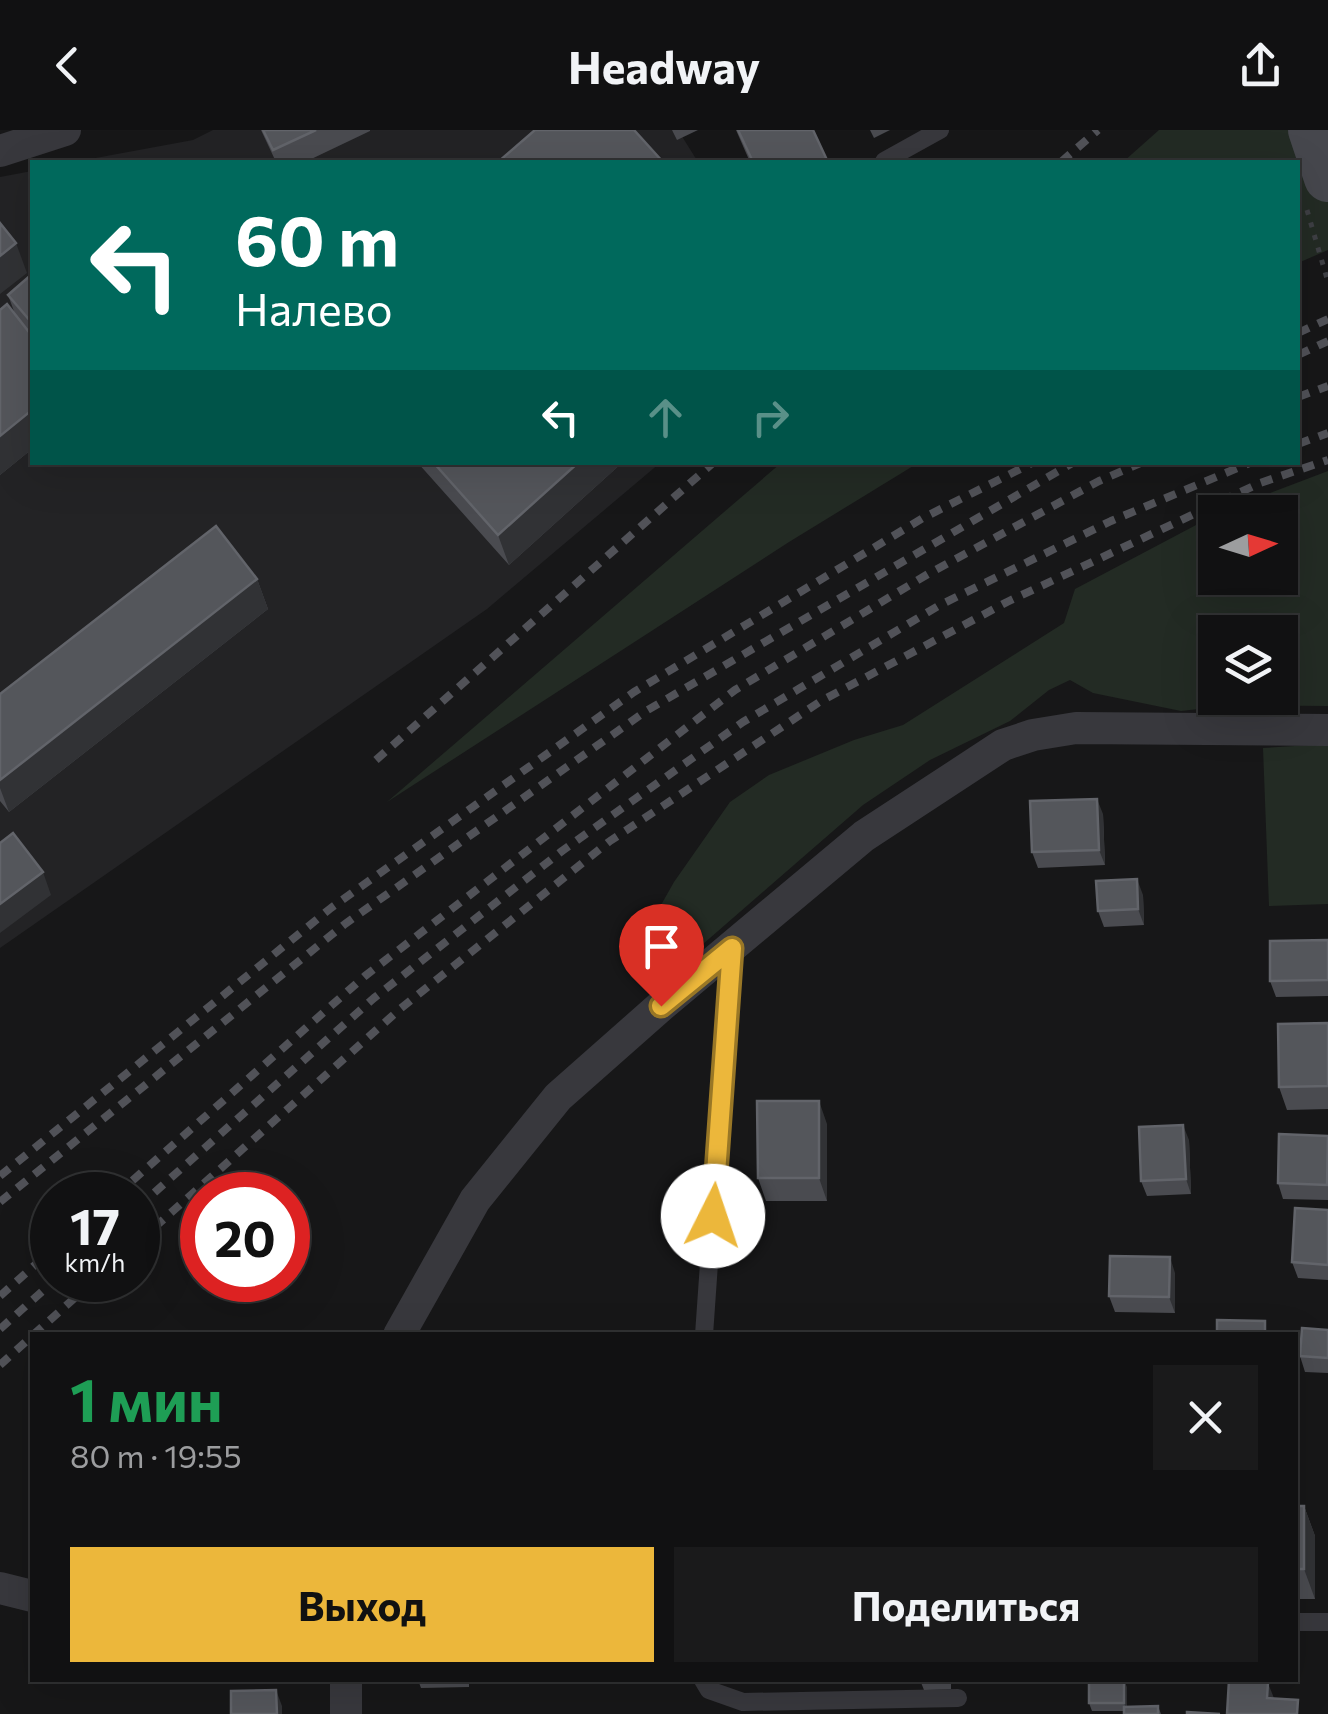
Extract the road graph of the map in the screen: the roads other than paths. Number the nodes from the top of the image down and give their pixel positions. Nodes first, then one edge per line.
1 (65, 130) edge
2 (940, 130) edge
3 (1312, 130) edge
4 (0, 152) edge
5 (886, 160) edge
6 (1317, 191) edge
7 (1328, 730) edge
8 (732, 948) junction
9 (400, 1332) edge
10 (704, 1332) edge
11 (0, 1588) edge
12 (30, 1596) edge
13 (1298, 1622) edge
14 (1328, 1622) edge
15 (346, 1682) edge
16 (705, 1682) edge
17 (958, 1698) dead end
18 (346, 1714) edge

1 - 4 street
2 - 5 lane
3 - 6 main road
7 - 8 street
8 - 9 street
8 - 10 lane
11 - 12 street
13 - 14 lane
15 - 18 street
16 - 17 lane

